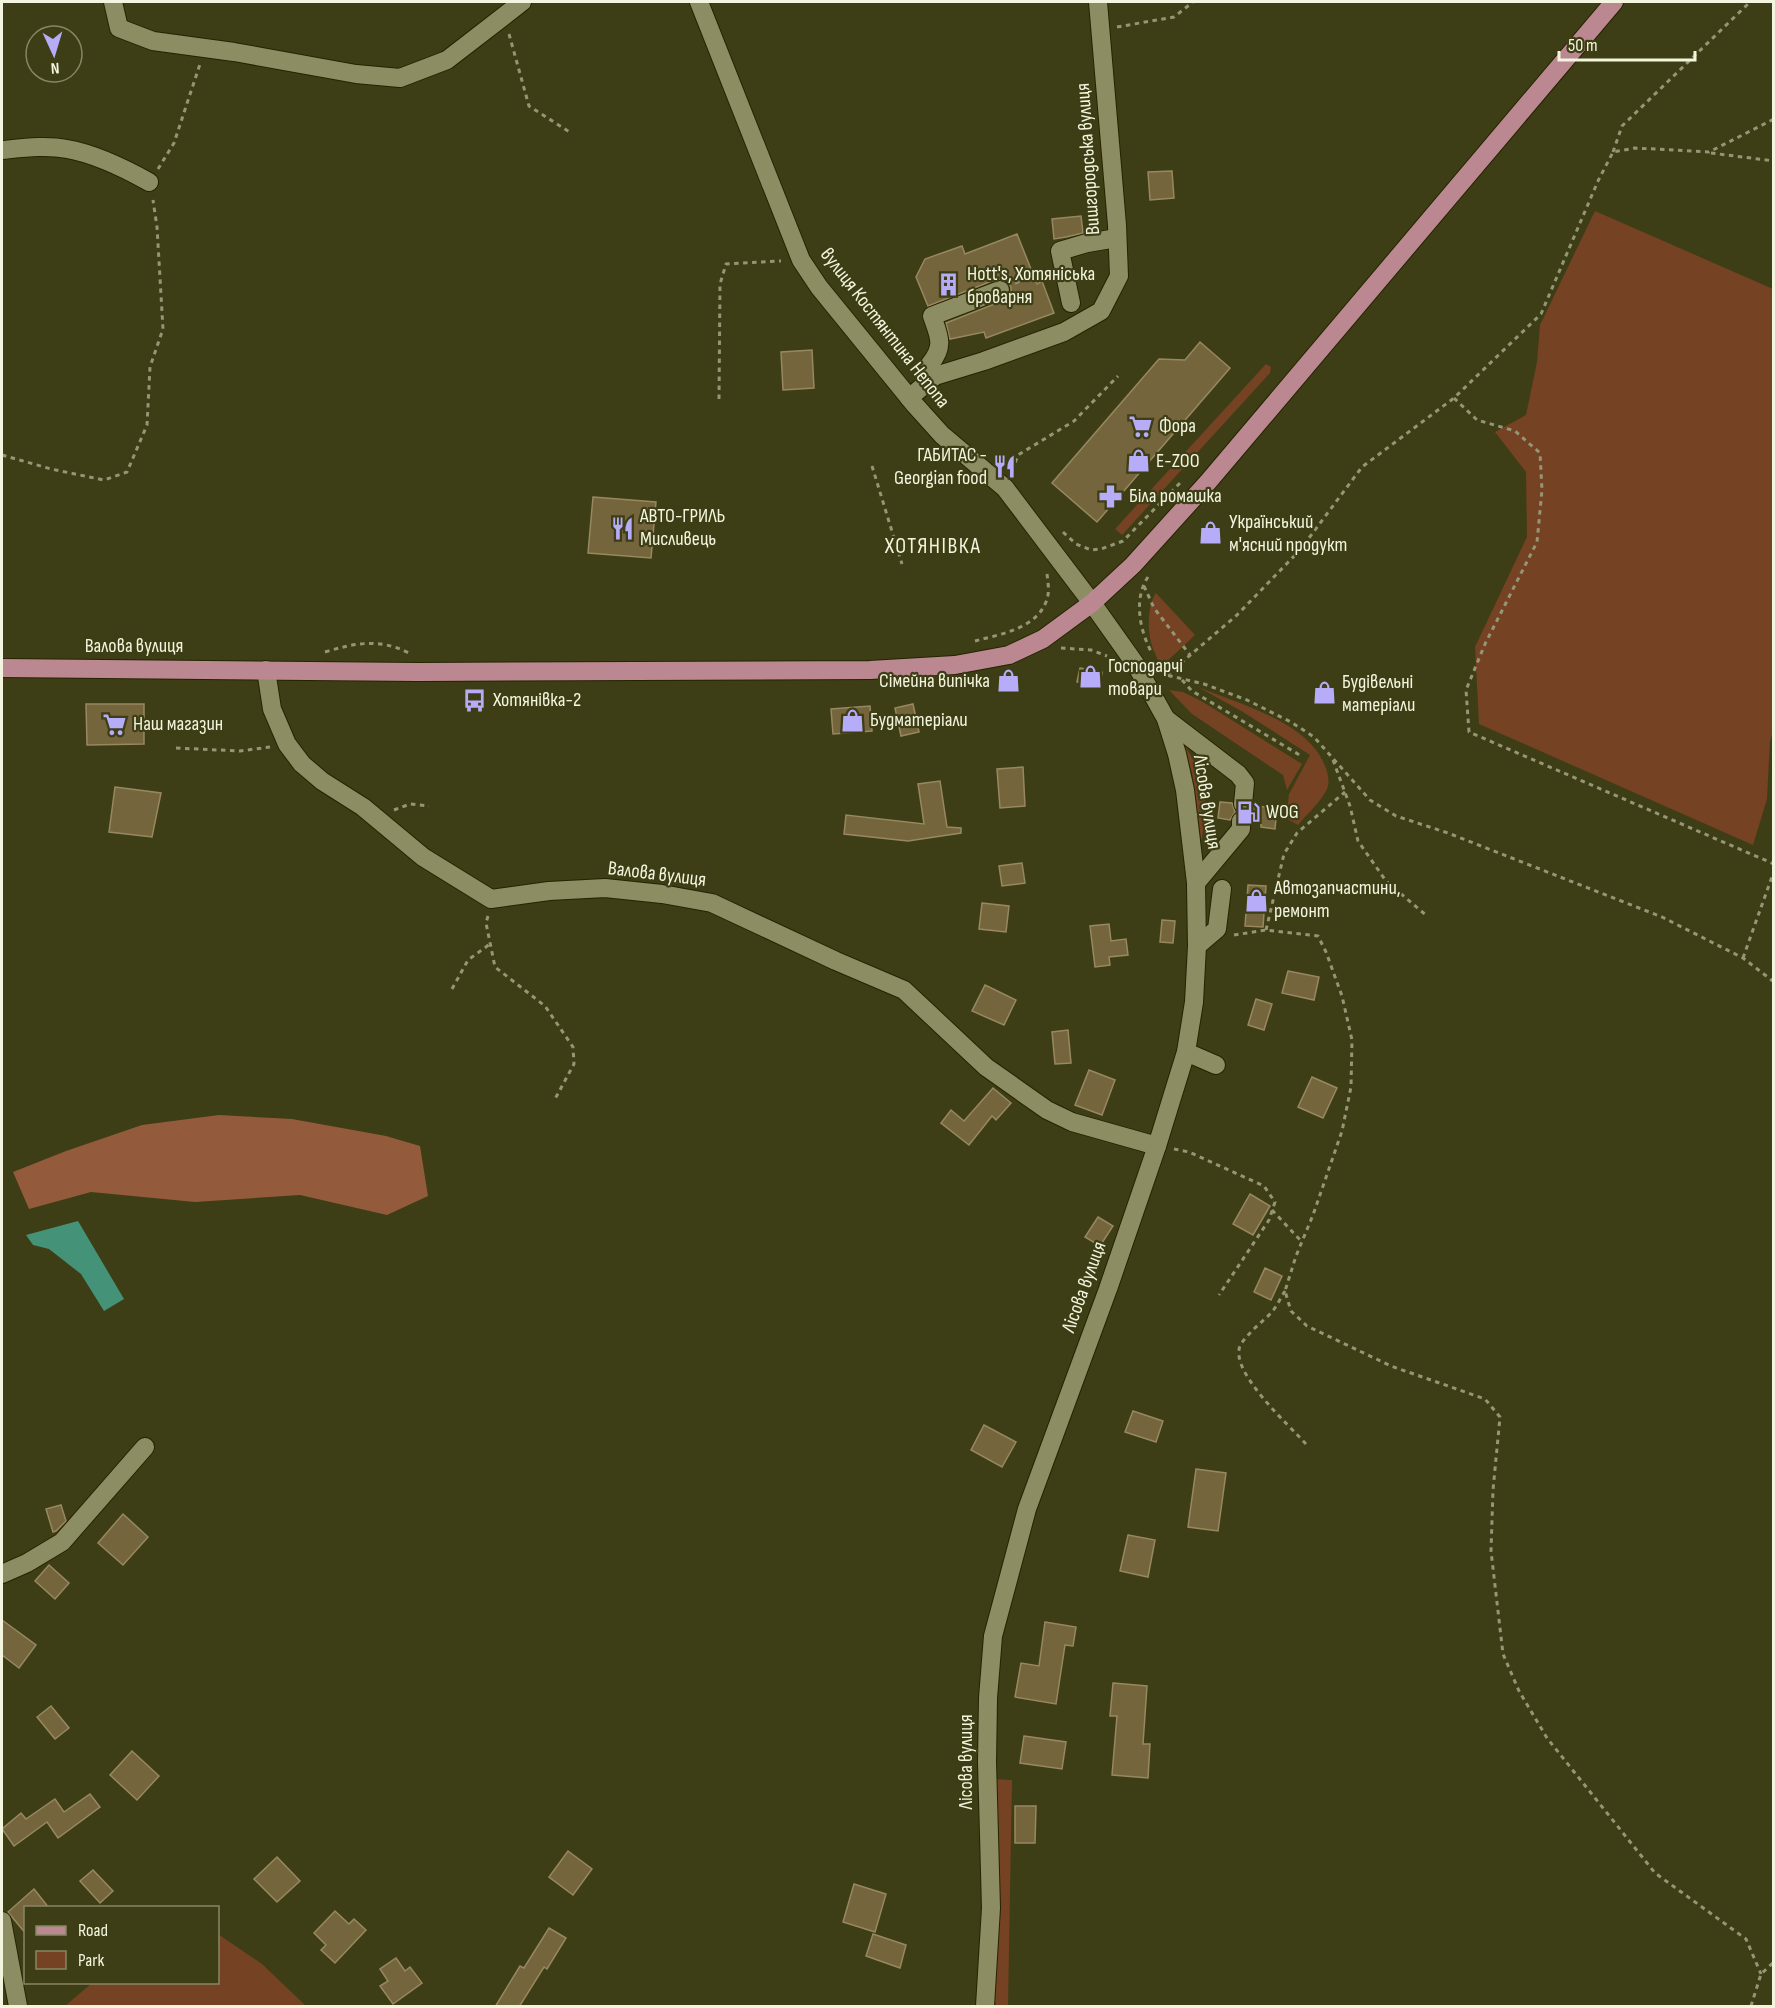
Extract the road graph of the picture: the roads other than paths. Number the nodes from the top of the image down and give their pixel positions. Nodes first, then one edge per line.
1 (113, 2) edge
2 (522, 2) edge
3 (699, 2) edge
4 (1098, 2) edge
5 (1614, 2) edge
6 (2, 150) edge
7 (149, 182) road end
8 (1117, 238) junction
9 (1000, 290) road end
10 (1071, 303) dead end
11 (935, 376) junction
12 (909, 398) junction
13 (1092, 603) junction
14 (2, 668) edge
15 (266, 670) junction
16 (1166, 719) junction
17 (1196, 883) junction
18 (1222, 889) dead end
19 (1197, 946) junction
20 (1186, 1052) junction
21 (1216, 1065) dead end
22 (1157, 1146) junction
23 (145, 1447) dead end
24 (2, 1574) edge
25 (2, 1921) edge
26 (18, 2007) edge
27 (985, 2007) edge

1 - 2 street
3 - 12 street, вулиця Костянтина Непопа
4 - 8 street, Вишгородська вулиця
5 - 13 main road, Валова вулиця
6 - 7 street
8 - 10 street
8 - 11 street, Вишгородська вулиця
9 - 11 street
11 - 12 street, Вишгородська вулиця
12 - 13 street, вулиця Костянтина Непопа
13 - 15 main road, Валова вулиця
13 - 16 street, Лісова вулиця
14 - 15 main road, Валова вулиця
15 - 22 street, Валова вулиця
16 - 17 street, Лісова вулиця
16 - 17 street
17 - 19 street, Лісова вулиця
18 - 19 street
19 - 20 street, Лісова вулиця
20 - 21 street
20 - 22 street, Лісова вулиця
22 - 27 street, Лісова вулиця
23 - 24 street
25 - 26 street

